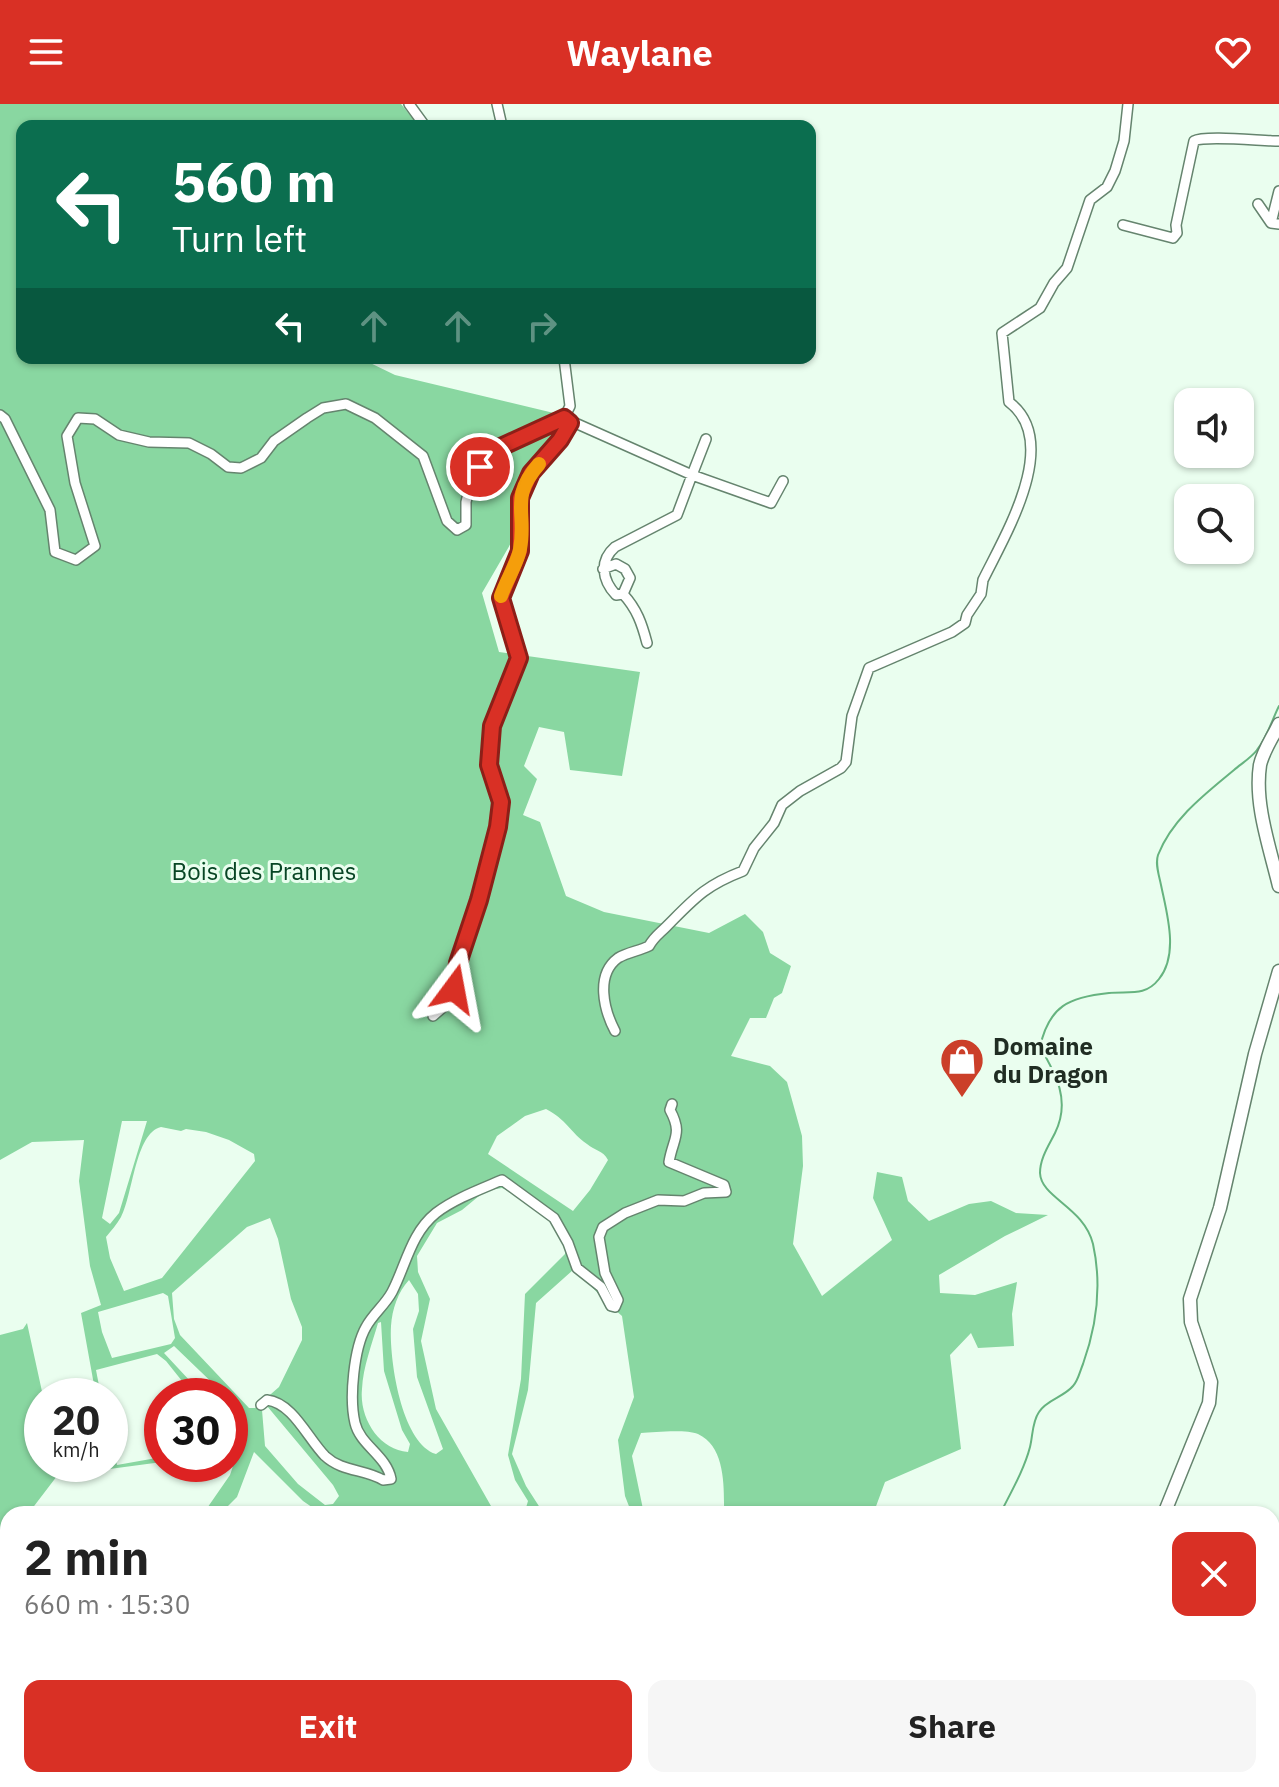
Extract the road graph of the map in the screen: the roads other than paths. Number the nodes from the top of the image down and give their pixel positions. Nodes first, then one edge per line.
1 (1128, 104) edge
2 (1279, 141) edge
3 (1279, 191) edge
4 (1258, 204) dead end
5 (1275, 223) edge
6 (1123, 225) dead end
7 (565, 364) edge
8 (0, 415) edge
9 (564, 418) junction
10 (706, 439) dead end
11 (692, 475) junction
12 (783, 481) dead end
13 (603, 569) junction
14 (623, 594) junction
15 (647, 643) dead end
16 (1279, 724) edge
17 (1279, 886) edge
18 (1279, 971) edge
19 (433, 1016) dead end
20 (615, 1031) dead end
21 (672, 1104) dead end
22 (261, 1405) dead end
23 (1167, 1506) edge

1 - 20 street
2 - 6 street
3 - 5 street
4 - 5 street
7 - 9 street
8 - 9 street
9 - 11 street
9 - 19 street
10 - 11 street
11 - 12 street
11 - 13 street
13 - 14 street
13 - 14 street
14 - 15 street
16 - 17 street
18 - 23 street
21 - 22 street

